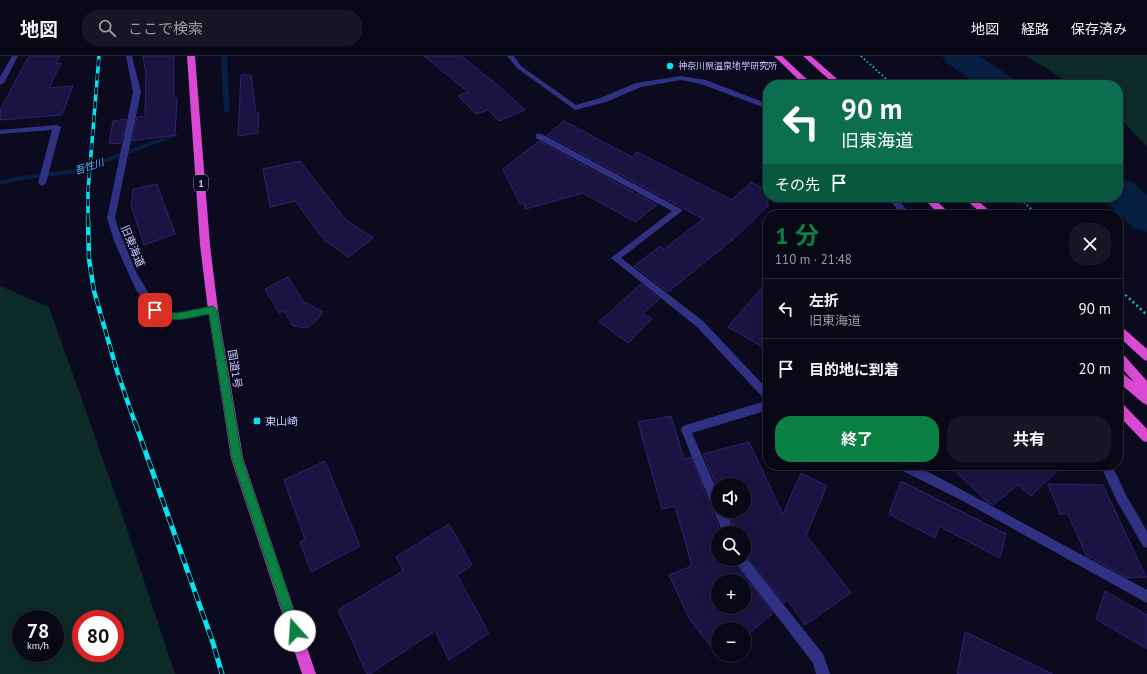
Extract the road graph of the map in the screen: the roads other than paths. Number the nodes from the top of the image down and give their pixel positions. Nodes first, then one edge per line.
1 (15, 56) edge
2 (128, 56) edge
3 (191, 56) edge
4 (510, 56) edge
5 (778, 56) edge
6 (807, 56) edge
7 (804, 80) edge
8 (834, 80) edge
9 (0, 83) edge
10 (763, 105) edge
11 (0, 132) edge
12 (539, 136) dead end
13 (42, 183) dead end
14 (895, 202) edge
15 (933, 202) edge
16 (966, 202) edge
17 (974, 202) edge
18 (903, 210) edge
19 (941, 210) edge
20 (975, 210) edge
21 (983, 210) edge
22 (213, 310) junction
23 (1123, 334) edge
24 (1147, 356) edge
25 (1123, 362) edge
26 (1123, 379) edge
27 (1147, 389) edge
28 (763, 392) edge
29 (1147, 400) edge
30 (763, 407) edge
31 (1123, 412) edge
32 (1147, 437) edge
33 (913, 470) edge
34 (1108, 470) edge
35 (711, 490) edge
36 (1147, 542) edge
37 (745, 566) edge
38 (1147, 597) edge
39 (309, 674) edge
40 (823, 674) edge

1 - 9 street
2 - 22 street, 旧東海道
3 - 22 highway, 国道1号 / 1
4 - 10 street
5 - 7 highway
6 - 8 highway
11 - 13 street
12 - 28 street
14 - 18 street
15 - 19 highway
16 - 20 highway
17 - 21 highway
22 - 39 highway, 国道1号 / 1
23 - 24 highway
25 - 27 highway
26 - 29 highway
30 - 35 street
31 - 32 highway
33 - 38 street
34 - 36 street
37 - 40 street

